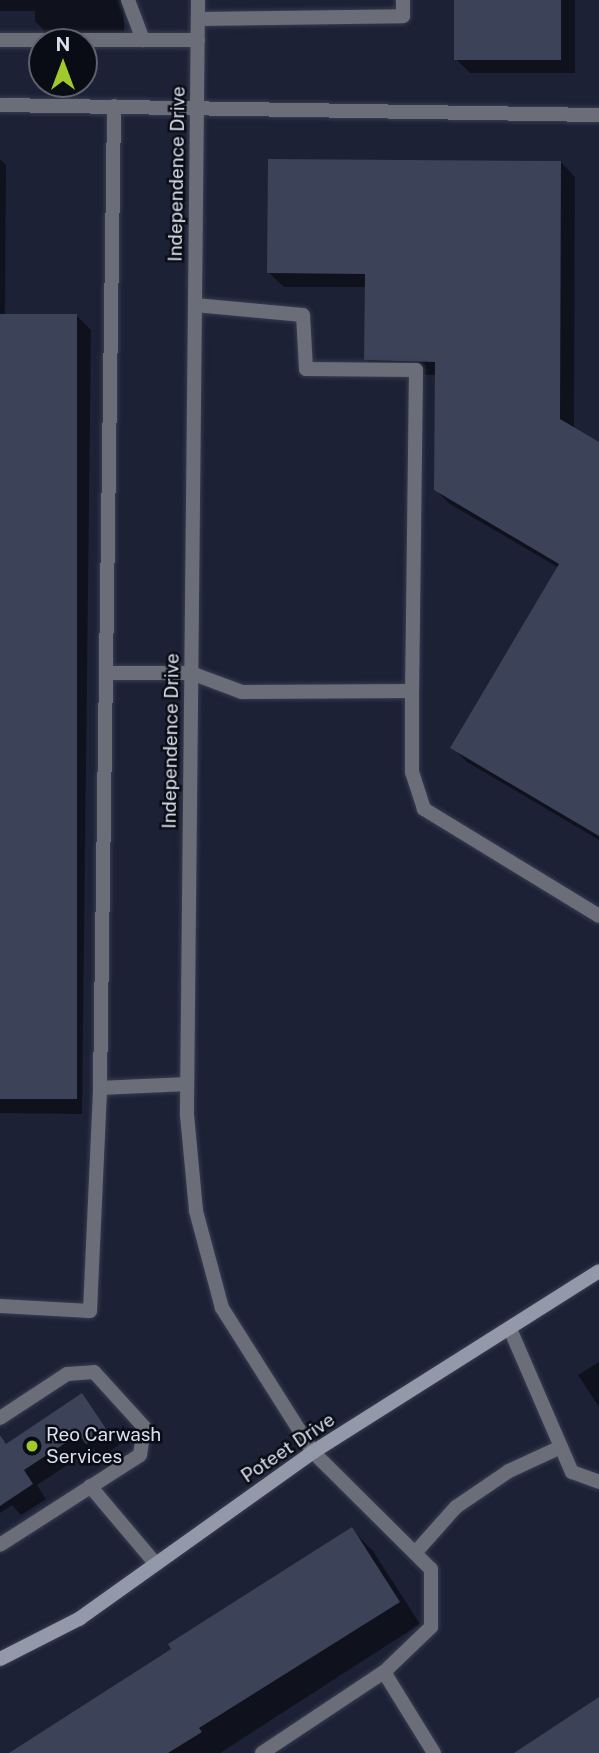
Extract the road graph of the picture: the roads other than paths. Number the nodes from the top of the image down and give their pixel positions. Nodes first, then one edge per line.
1 (128, 0) edge
2 (198, 0) edge
3 (403, 0) edge
4 (198, 19) junction
5 (0, 40) edge
6 (143, 40) junction
7 (198, 40) junction
8 (0, 105) edge
9 (114, 106) junction
10 (197, 107) junction
11 (599, 115) edge
12 (195, 305) junction
13 (106, 673) junction
14 (191, 673) junction
15 (412, 691) junction
16 (599, 916) edge
17 (187, 1084) junction
18 (100, 1088) junction
19 (599, 1271) edge
20 (0, 1306) edge
21 (510, 1329) junction
22 (0, 1418) edge
23 (561, 1447) junction
24 (313, 1452) junction
25 (599, 1482) edge
26 (90, 1486) junction
27 (0, 1545) edge
28 (415, 1553) junction
29 (156, 1564) junction
30 (0, 1659) edge
31 (384, 1672) junction
32 (262, 1753) edge
33 (434, 1753) edge

1 - 6 street
2 - 4 street, Independence Drive
3 - 4 street
4 - 7 street, Independence Drive
5 - 6 street
6 - 7 street
7 - 10 street, Independence Drive
8 - 9 street
9 - 10 street
9 - 13 street
10 - 11 street
10 - 12 street, Independence Drive
12 - 14 street, Independence Drive
12 - 15 street
13 - 14 street
13 - 18 street
14 - 15 street
14 - 17 street, Independence Drive
15 - 16 street
17 - 18 street
17 - 24 street, Independence Drive
18 - 20 street
19 - 21 street, Poteet Drive
21 - 23 street
21 - 24 street, Poteet Drive
22 - 26 street
23 - 25 street
23 - 28 street
24 - 28 street, Independence Drive
24 - 29 street, Poteet Drive
26 - 27 street
26 - 29 street
28 - 31 street, Independence Drive
29 - 30 street, Poteet Drive
31 - 32 street, Independence Drive
31 - 33 street

